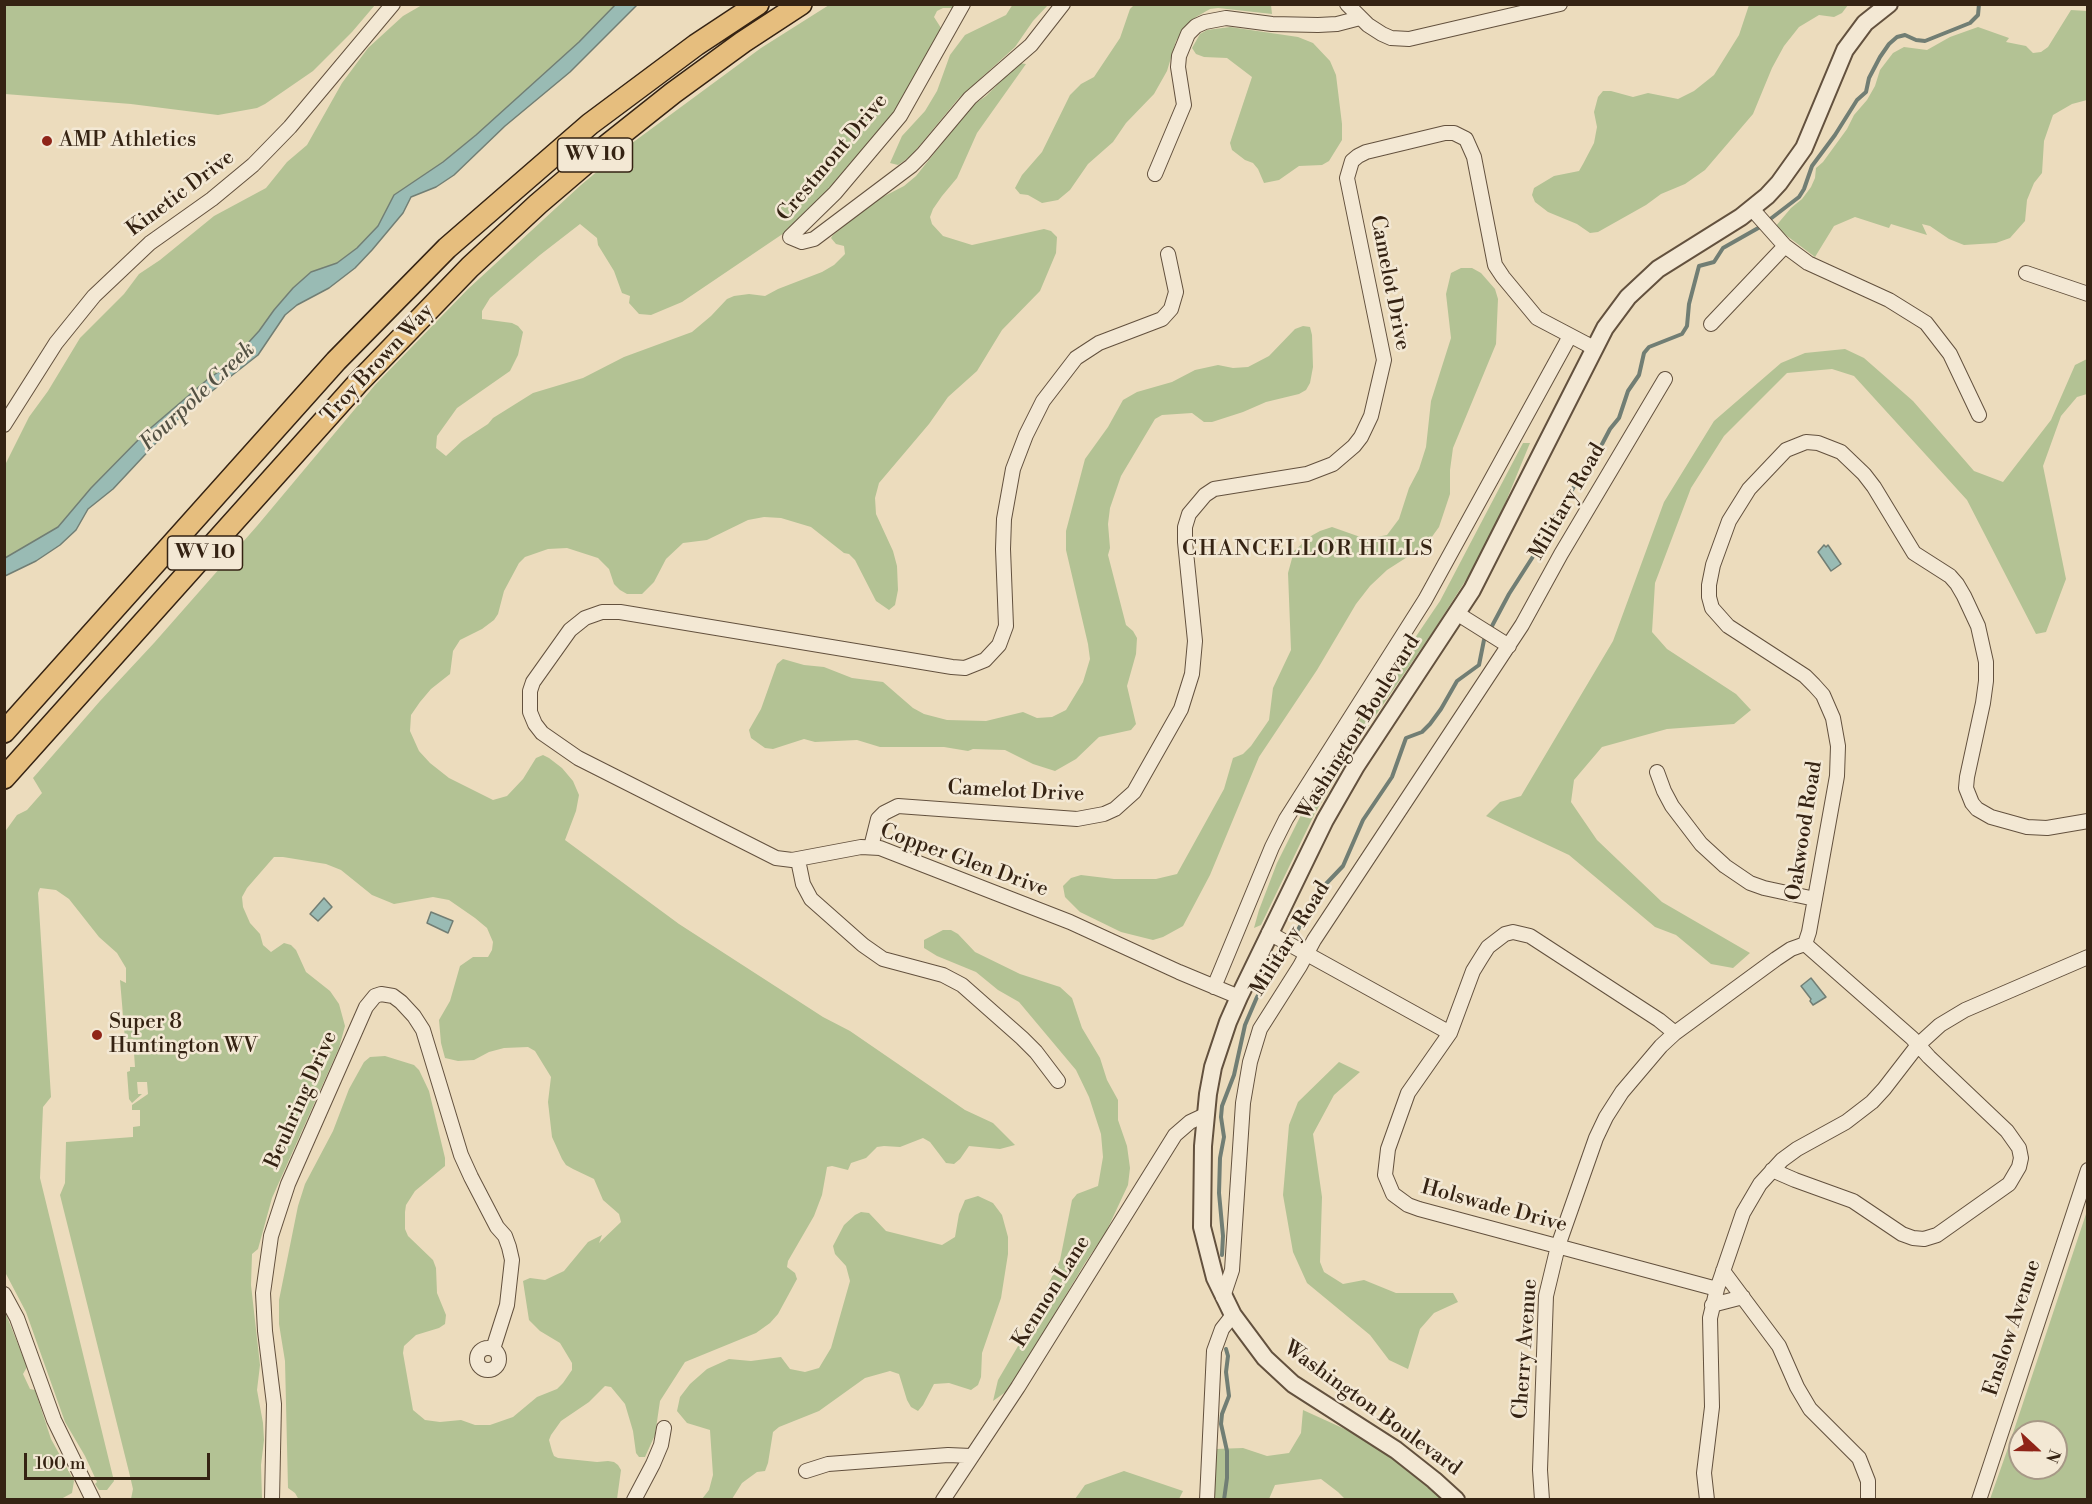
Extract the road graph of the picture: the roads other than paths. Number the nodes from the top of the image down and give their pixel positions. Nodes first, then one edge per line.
1 (393, 4) edge
2 (758, 4) edge
3 (801, 4) edge
4 (963, 4) edge
5 (1063, 4) edge
6 (1347, 4) edge
7 (1560, 4) edge
8 (1890, 4) edge
9 (1360, 18) junction
10 (1155, 174) dead end
11 (1752, 209) junction
12 (1785, 246) junction
13 (1168, 254) dead end
14 (2026, 273) dead end
15 (2088, 294) edge
16 (1712, 324) dead end
17 (1570, 336) junction
18 (1594, 348) junction
19 (1665, 380) dead end
20 (1979, 415) dead end
21 (4, 425) edge
22 (1458, 614) junction
23 (1509, 646) junction
24 (4, 732) edge
25 (1657, 772) dead end
26 (4, 778) edge
27 (2088, 821) edge
28 (871, 847) junction
29 (798, 860) junction
30 (1815, 899) junction
31 (1269, 933) junction
32 (1805, 944) junction
33 (1306, 954) junction
34 (2088, 957) edge
35 (1214, 987) junction
36 (1239, 997) junction
37 (1450, 1033) junction
38 (1675, 1033) junction
39 (1918, 1045) junction
40 (1058, 1081) dead end
41 (1205, 1115) junction
42 (1772, 1170) junction
43 (2088, 1170) edge
44 (1558, 1246) junction
45 (1723, 1271) junction
46 (1717, 1289) junction
47 (4, 1294) edge
48 (1223, 1297) junction
49 (1743, 1297) junction
50 (1712, 1305) junction
51 (1233, 1315) junction
52 (493, 1349) dead end
53 (664, 1428) dead end
54 (971, 1456) junction
55 (806, 1471) dead end
56 (93, 1500) edge
57 (272, 1500) edge
58 (634, 1500) edge
59 (943, 1500) edge
60 (1207, 1500) edge
61 (1456, 1500) edge
62 (1542, 1500) edge
63 (1707, 1500) edge
64 (1868, 1500) edge
65 (1978, 1500) edge

1 - 21 street, Kinetic Drive
2 - 24 main road, Troy Brown Way / WV 10
3 - 26 main road, Troy Brown Way / WV 10
4 - 5 street, Crestmont Drive
6 - 9 street
7 - 9 street
8 - 11 street, Washington Boulevard
9 - 10 street
11 - 12 street
11 - 18 street, Washington Boulevard
12 - 16 street
12 - 20 street
13 - 29 street
14 - 15 street
17 - 18 street, Camelot Drive
17 - 28 street, Camelot Drive
17 - 35 street, Washington Boulevard
18 - 22 street, Washington Boulevard
19 - 23 street, Military Road
22 - 23 street
22 - 31 street, Washington Boulevard
23 - 33 street, Military Road
25 - 30 street
27 - 30 street, Oakwood Road
28 - 29 street, Copper Glen Drive
28 - 35 street, Copper Glen Drive
29 - 40 street
30 - 32 street, Oakwood Road
31 - 33 street
31 - 36 street, Washington Boulevard
32 - 38 street, Cherry Avenue
32 - 39 street
33 - 37 street
33 - 48 street, Military Road
34 - 39 street
35 - 36 street, Copper Glen Drive
36 - 41 street, Washington Boulevard
37 - 38 street, Holswade Drive
37 - 44 street, Holswade Drive
38 - 44 street, Cherry Avenue
39 - 42 street
39 - 42 street
41 - 48 street, Washington Boulevard
41 - 54 street, Kennon Lane
42 - 45 street
43 - 65 street, Enslow Avenue
44 - 46 street, Holswade Drive
44 - 62 street, Cherry Avenue
45 - 46 street
45 - 49 street
46 - 50 street
47 - 56 street
48 - 51 street, Washington Boulevard
49 - 50 street
49 - 64 street
50 - 63 street
51 - 60 street
51 - 61 street, Washington Boulevard
52 - 57 street, Beuhring Drive
53 - 58 street
54 - 55 street
54 - 59 street, Kennon Lane

